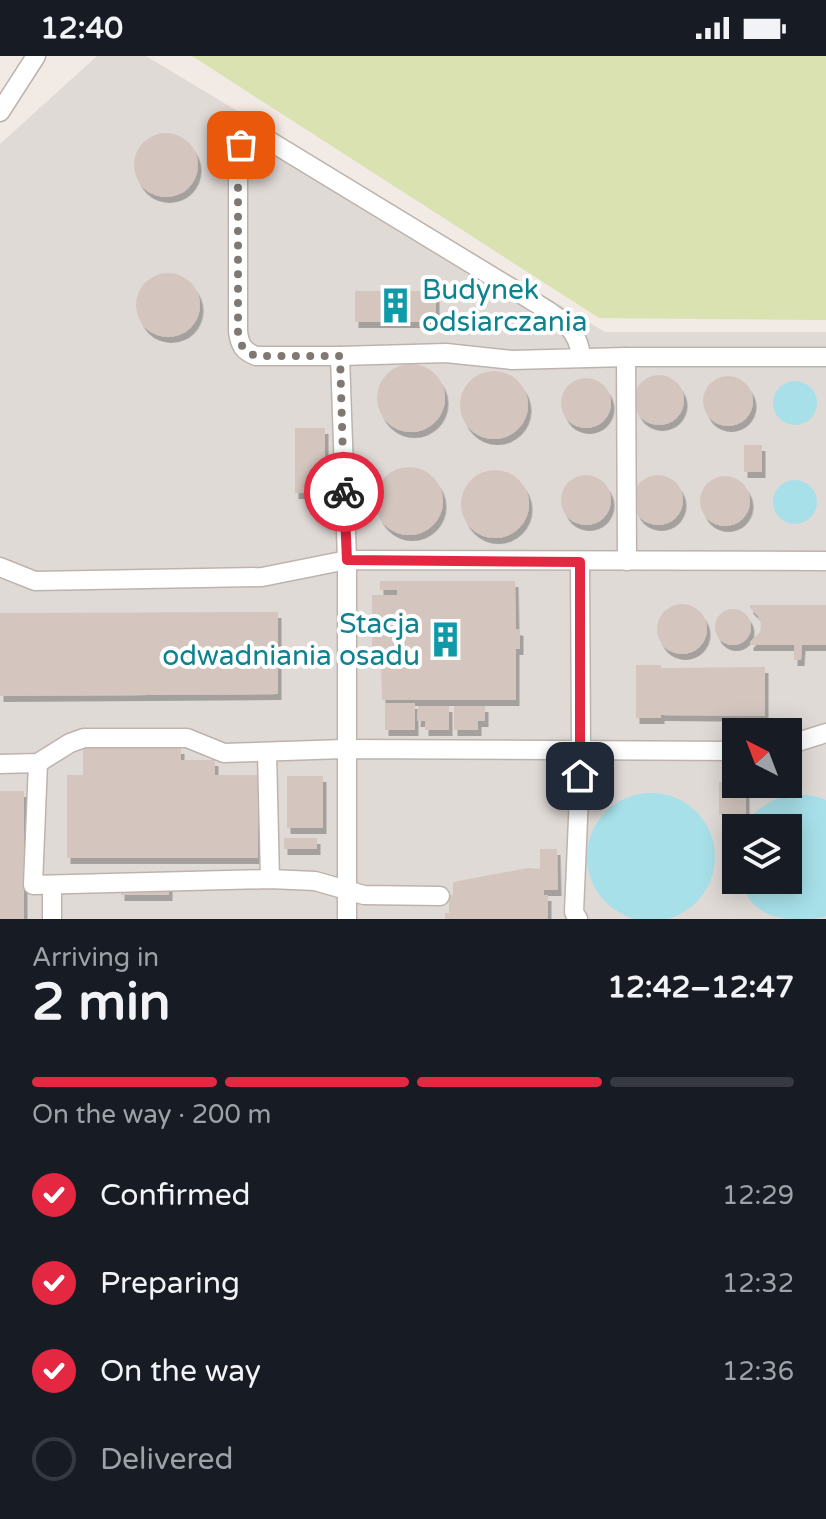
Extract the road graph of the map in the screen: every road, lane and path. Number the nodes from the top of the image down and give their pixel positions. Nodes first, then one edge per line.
1 (36, 56) edge
2 (7, 87) edge
3 (0, 112) edge
4 (340, 356) junction
5 (626, 357) junction
6 (826, 357) edge
7 (581, 358) junction
8 (347, 560) junction
9 (627, 561) junction
10 (826, 561) edge
11 (580, 562) junction
12 (0, 567) edge
13 (826, 733) edge
14 (802, 741) edge
15 (345, 749) junction
16 (581, 749) junction
17 (722, 751) edge
18 (267, 752) junction
19 (38, 763) junction
20 (0, 764) edge
21 (270, 879) junction
22 (52, 885) junction
23 (346, 889) junction
24 (440, 896) dead end
25 (52, 919) edge
26 (347, 919) edge
27 (578, 919) edge

1 - 2 street
2 - 3 street
4 - 7 street
4 - 7 street
4 - 8 street
5 - 6 street
5 - 7 street
5 - 9 street
8 - 11 street
8 - 12 street
8 - 15 street
9 - 10 street
9 - 11 street
11 - 16 street
13 - 14 street
15 - 16 street
15 - 18 street
15 - 23 street
16 - 17 street
16 - 27 street
18 - 19 street
18 - 21 street
19 - 20 street
19 - 22 street
21 - 22 street
21 - 23 street
22 - 25 street
23 - 24 street
23 - 26 street

